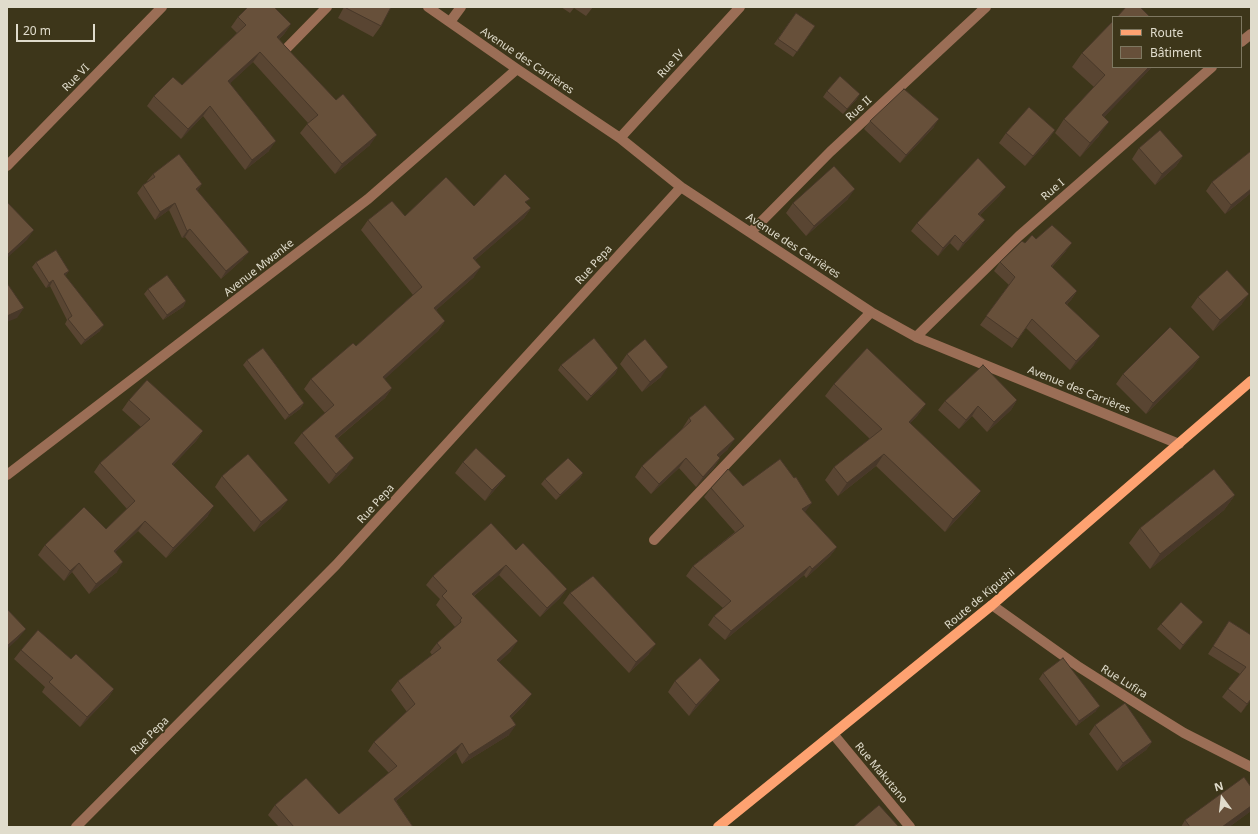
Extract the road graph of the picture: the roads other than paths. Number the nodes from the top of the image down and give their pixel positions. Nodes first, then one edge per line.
1 (162, 7) edge
2 (326, 7) edge
3 (428, 7) edge
4 (461, 7) edge
5 (740, 7) edge
6 (986, 7) edge
7 (450, 22) junction
8 (1251, 34) edge
9 (1242, 41) edge
10 (283, 52) edge
11 (1211, 68) edge
12 (517, 70) junction
13 (620, 138) junction
14 (7, 166) edge
15 (682, 187) junction
16 (751, 232) junction
17 (872, 312) junction
18 (916, 337) junction
19 (1251, 381) edge
20 (1179, 444) junction
21 (7, 475) edge
22 (654, 540) dead end
23 (992, 605) junction
24 (834, 735) junction
25 (1251, 766) edge
26 (76, 827) edge
27 (718, 827) edge
28 (910, 827) edge

1 - 14 street, Rue VI
2 - 10 street
3 - 7 street, Avenue des Carrières
4 - 7 street
5 - 13 street, Rue IV
6 - 16 street, Rue II
7 - 12 street, Avenue des Carrières
8 - 9 street
11 - 18 street, Rue I
12 - 13 street, Avenue des Carrières
12 - 21 street, Avenue Mwanke
13 - 15 street, Avenue des Carrières
15 - 16 street, Avenue des Carrières
15 - 26 street, Rue Pepa
16 - 17 street, Avenue des Carrières
17 - 18 street, Avenue des Carrières
17 - 22 street
18 - 20 street, Avenue des Carrières
19 - 20 main road, Route de Kipushi
20 - 23 main road, Route de Kipushi
23 - 24 main road, Route de Kipushi
23 - 25 street, Rue Lufira
24 - 27 main road, Route de Kipushi
24 - 28 street, Rue Makutano

